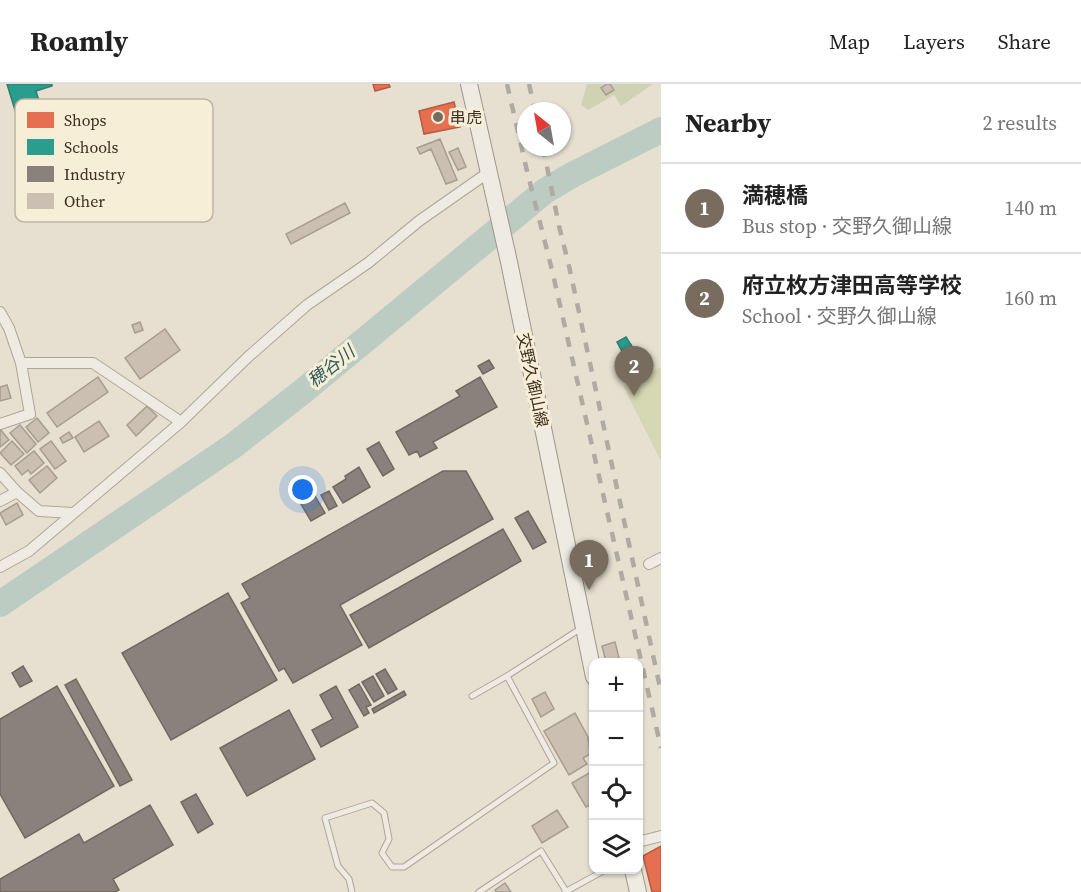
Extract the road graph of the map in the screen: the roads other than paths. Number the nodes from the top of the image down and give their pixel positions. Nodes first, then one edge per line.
1 (469, 84) edge
2 (489, 172) junction
3 (0, 312) edge
4 (5, 329) edge
5 (21, 363) junction
6 (181, 422) junction
7 (0, 424) edge
8 (0, 473) edge
9 (17, 492) junction
10 (0, 501) edge
11 (73, 513) junction
12 (661, 558) edge
13 (649, 564) dead end
14 (0, 567) edge
15 (583, 627) junction
16 (590, 658) edge
17 (507, 676) junction
18 (472, 696) dead end
19 (661, 836) edge
20 (643, 841) edge
21 (598, 874) edge
22 (634, 874) edge
23 (352, 892) edge
24 (479, 892) edge
25 (565, 892) edge
26 (638, 892) edge

1 - 2 main road, 交野久御山線
2 - 6 street
2 - 15 main road, 交野久御山線
3 - 4 street
4 - 5 street
5 - 6 street
5 - 7 street
6 - 11 street
8 - 9 street
9 - 10 street
9 - 11 street
11 - 14 street
12 - 13 street
15 - 16 main road, 交野久御山線
15 - 17 lane
17 - 18 lane
17 - 23 lane
19 - 20 street
21 - 25 lane
22 - 26 main road
24 - 25 lane

